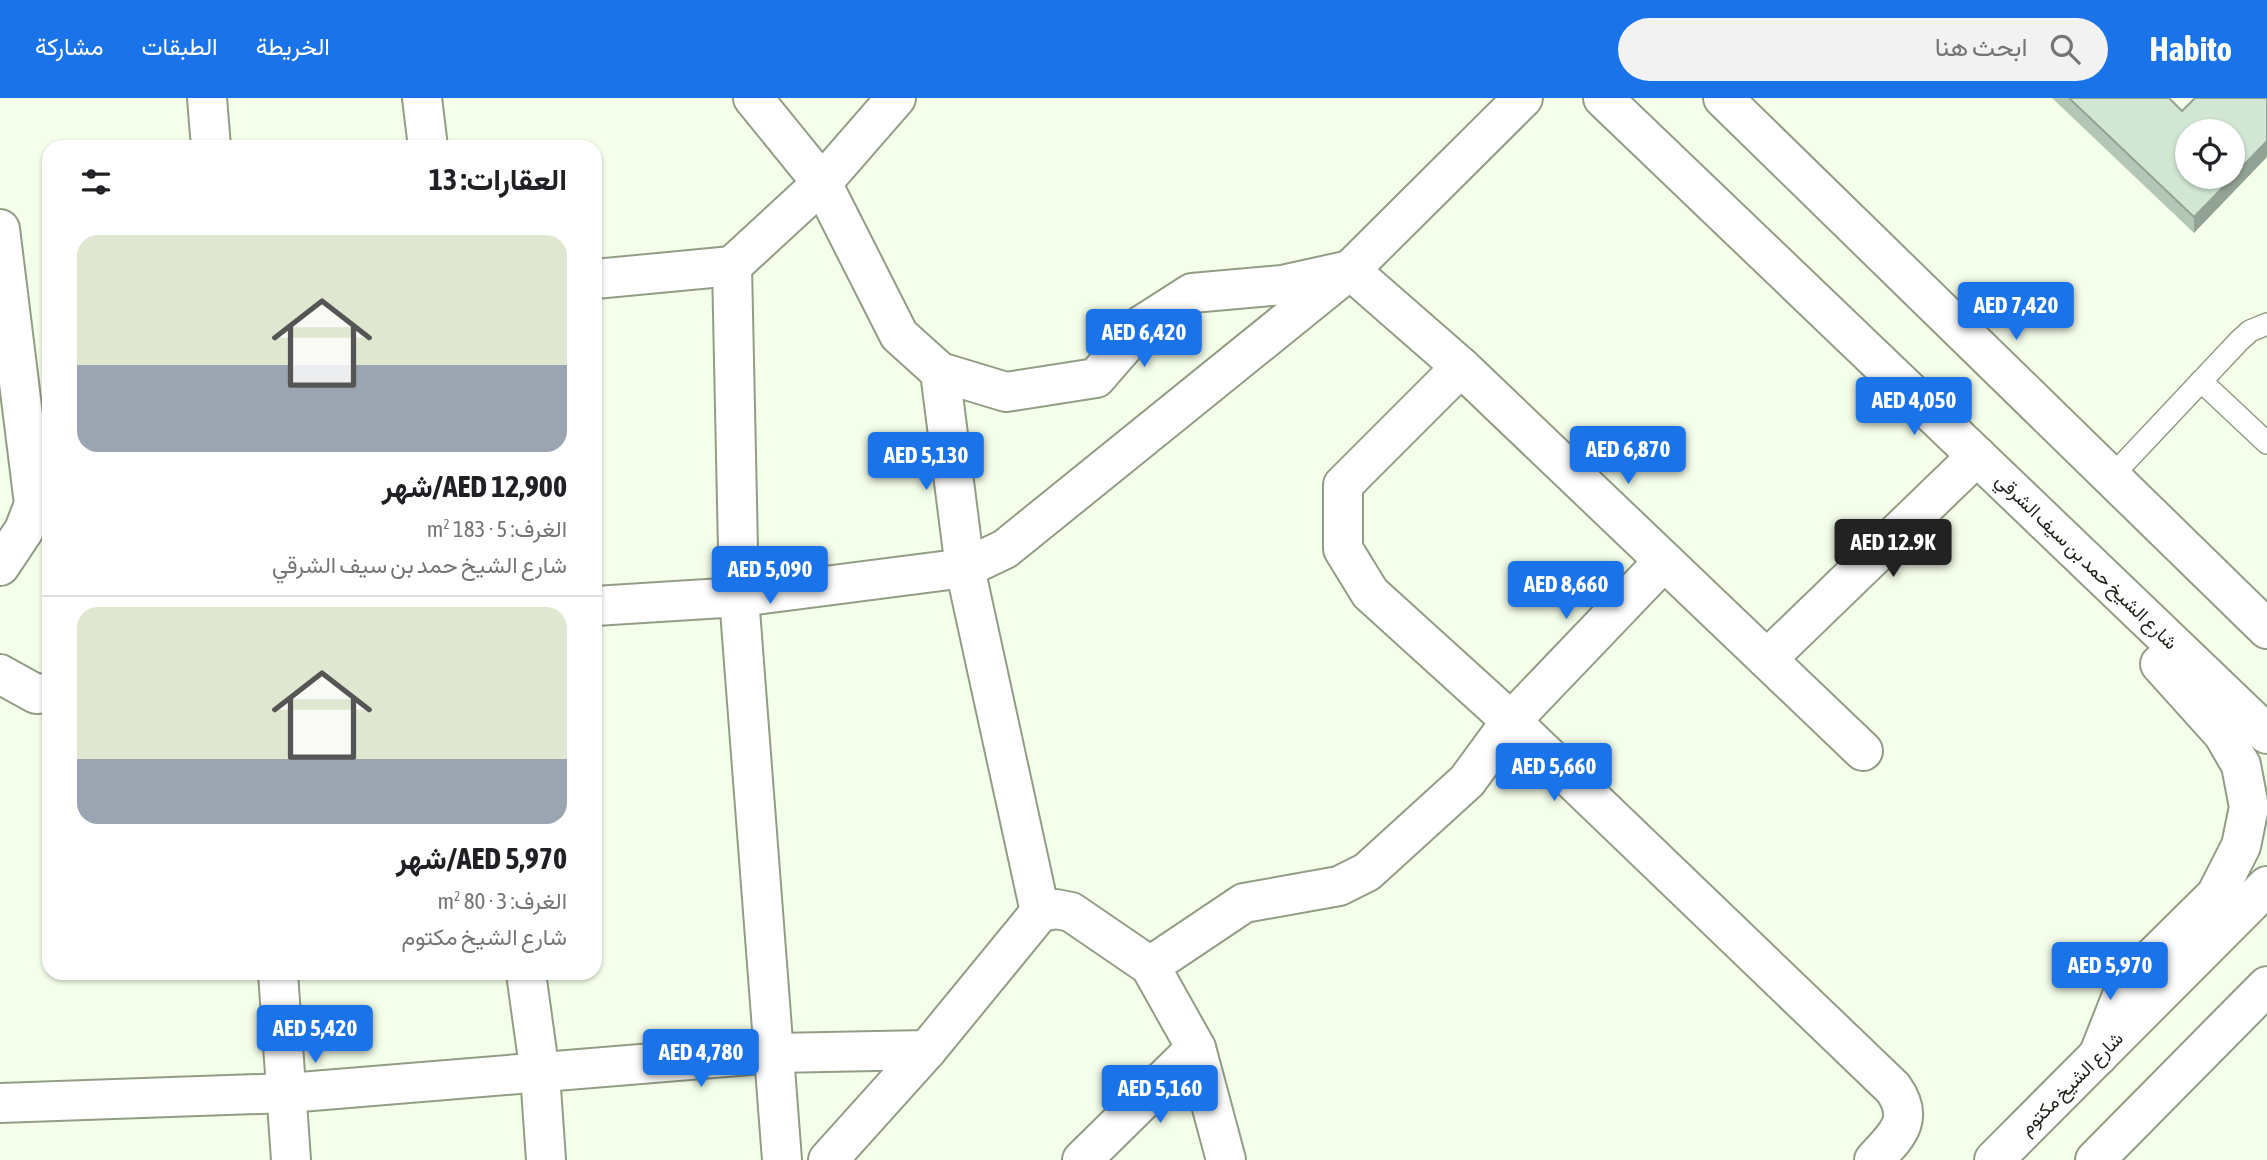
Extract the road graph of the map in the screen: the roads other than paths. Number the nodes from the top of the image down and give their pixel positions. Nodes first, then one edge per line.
1 (207, 98) edge
2 (422, 98) edge
3 (753, 98) edge
4 (896, 98) edge
5 (1523, 98) edge
6 (1603, 98) edge
7 (1723, 98) edge
8 (210, 140) edge
9 (427, 140) edge
10 (822, 183) junction
11 (0, 229) edge
12 (732, 266) junction
13 (1350, 270) junction
14 (602, 278) edge
15 (2267, 324) edge
16 (1461, 367) junction
17 (940, 372) junction
18 (2201, 381) junction
19 (2267, 443) edge
20 (1977, 456) junction
21 (2111, 477) junction
22 (2147, 512) junction
23 (2086, 560) junction
24 (1664, 561) junction
25 (0, 566) edge
26 (965, 568) junction
27 (739, 597) junction
28 (2267, 600) edge
29 (602, 606) edge
30 (2267, 629) edge
31 (1767, 659) junction
32 (0, 674) edge
33 (42, 694) edge
34 (1511, 721) junction
35 (2267, 734) edge
36 (1863, 751) dead end
37 (2267, 886) edge
38 (1041, 912) junction
39 (1150, 966) junction
40 (279, 980) edge
41 (527, 980) edge
42 (2267, 986) edge
43 (2267, 1013) edge
44 (1196, 1048) junction
45 (927, 1050) junction
46 (775, 1053) junction
47 (2098, 1056) junction
48 (540, 1074) junction
49 (2165, 1089) junction
50 (288, 1093) junction
51 (0, 1103) edge
52 (291, 1160) edge
53 (546, 1160) edge
54 (782, 1160) edge
55 (828, 1160) edge
56 (1082, 1160) edge
57 (1226, 1160) edge
58 (1874, 1160) edge
59 (1994, 1160) edge
60 (2095, 1160) edge

1 - 8 street
2 - 9 street
3 - 10 street
4 - 10 street
5 - 13 street
6 - 20 street, شارع الشيخ حمد بن سيف الشرقي
7 - 21 street
10 - 12 street
10 - 17 street
11 - 25 street
12 - 14 street
12 - 27 street
13 - 16 street
13 - 17 street
13 - 26 street
15 - 18 lane
16 - 24 street
16 - 34 street
17 - 26 street
18 - 19 lane
18 - 21 lane
20 - 23 street, شارع الشيخ حمد بن سيف الشرقي
20 - 31 street
21 - 22 street
22 - 28 street
22 - 30 street
23 - 35 street, شارع الشيخ حمد بن سيف الشرقي
23 - 47 street
24 - 31 street
24 - 34 street
26 - 27 street
26 - 38 street
27 - 29 street
27 - 46 street
31 - 36 street
32 - 33 street
34 - 39 street
34 - 58 street
37 - 47 street, شارع الشيخ مكتوم
38 - 39 street
38 - 45 street
39 - 44 street
40 - 50 street
41 - 48 street
42 - 49 street
43 - 49 street
44 - 56 street
44 - 57 street
45 - 46 street
45 - 55 street
46 - 48 street
46 - 54 street
47 - 59 street, شارع الشيخ مكتوم
48 - 50 street
48 - 53 street
49 - 60 street
50 - 51 street
50 - 52 street

